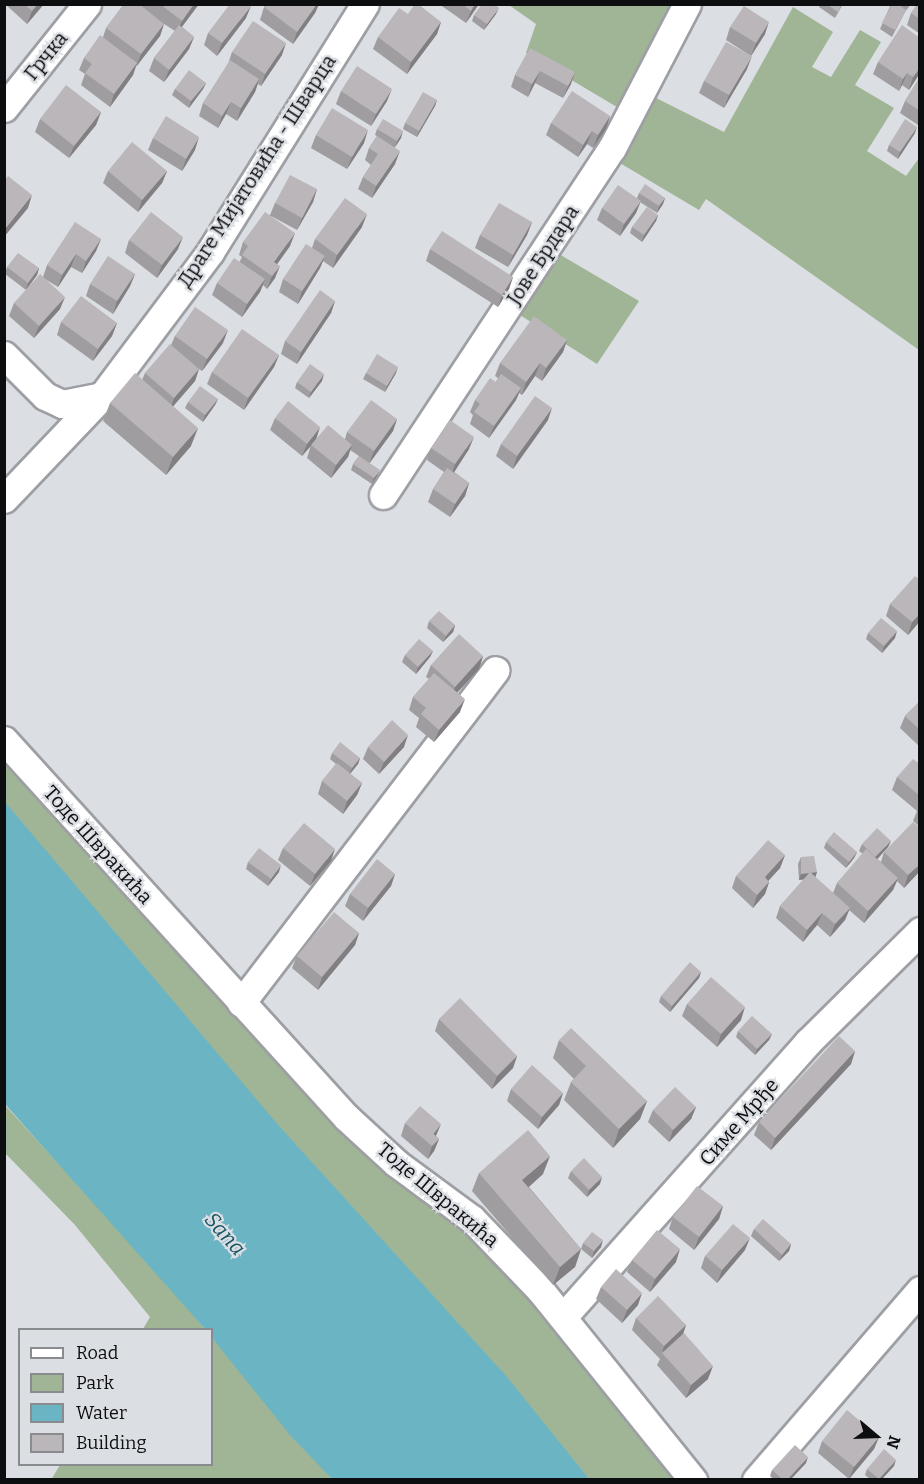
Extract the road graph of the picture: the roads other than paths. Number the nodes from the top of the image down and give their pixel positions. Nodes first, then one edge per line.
1 (87, 4) edge
2 (365, 4) edge
3 (687, 4) edge
4 (4, 108) edge
5 (4, 355) edge
6 (102, 396) junction
7 (383, 495) dead end
8 (4, 499) edge
9 (496, 670) dead end
10 (4, 740) edge
11 (920, 931) edge
12 (241, 1003) junction
13 (920, 1290) edge
14 (563, 1317) junction
15 (693, 1479) edge
16 (756, 1479) edge

1 - 4 street, Грчка
2 - 6 street, Драге Мијатовића - Шварца
3 - 7 street, Јове Брдара
5 - 6 street
6 - 8 street, Драге Мијатовића - Шварца
9 - 12 street
10 - 12 street, Тоде Швракића
11 - 14 street, Симе Мрђе
12 - 14 street, Тоде Швракића
13 - 16 street
14 - 15 street, Тоде Швракића

